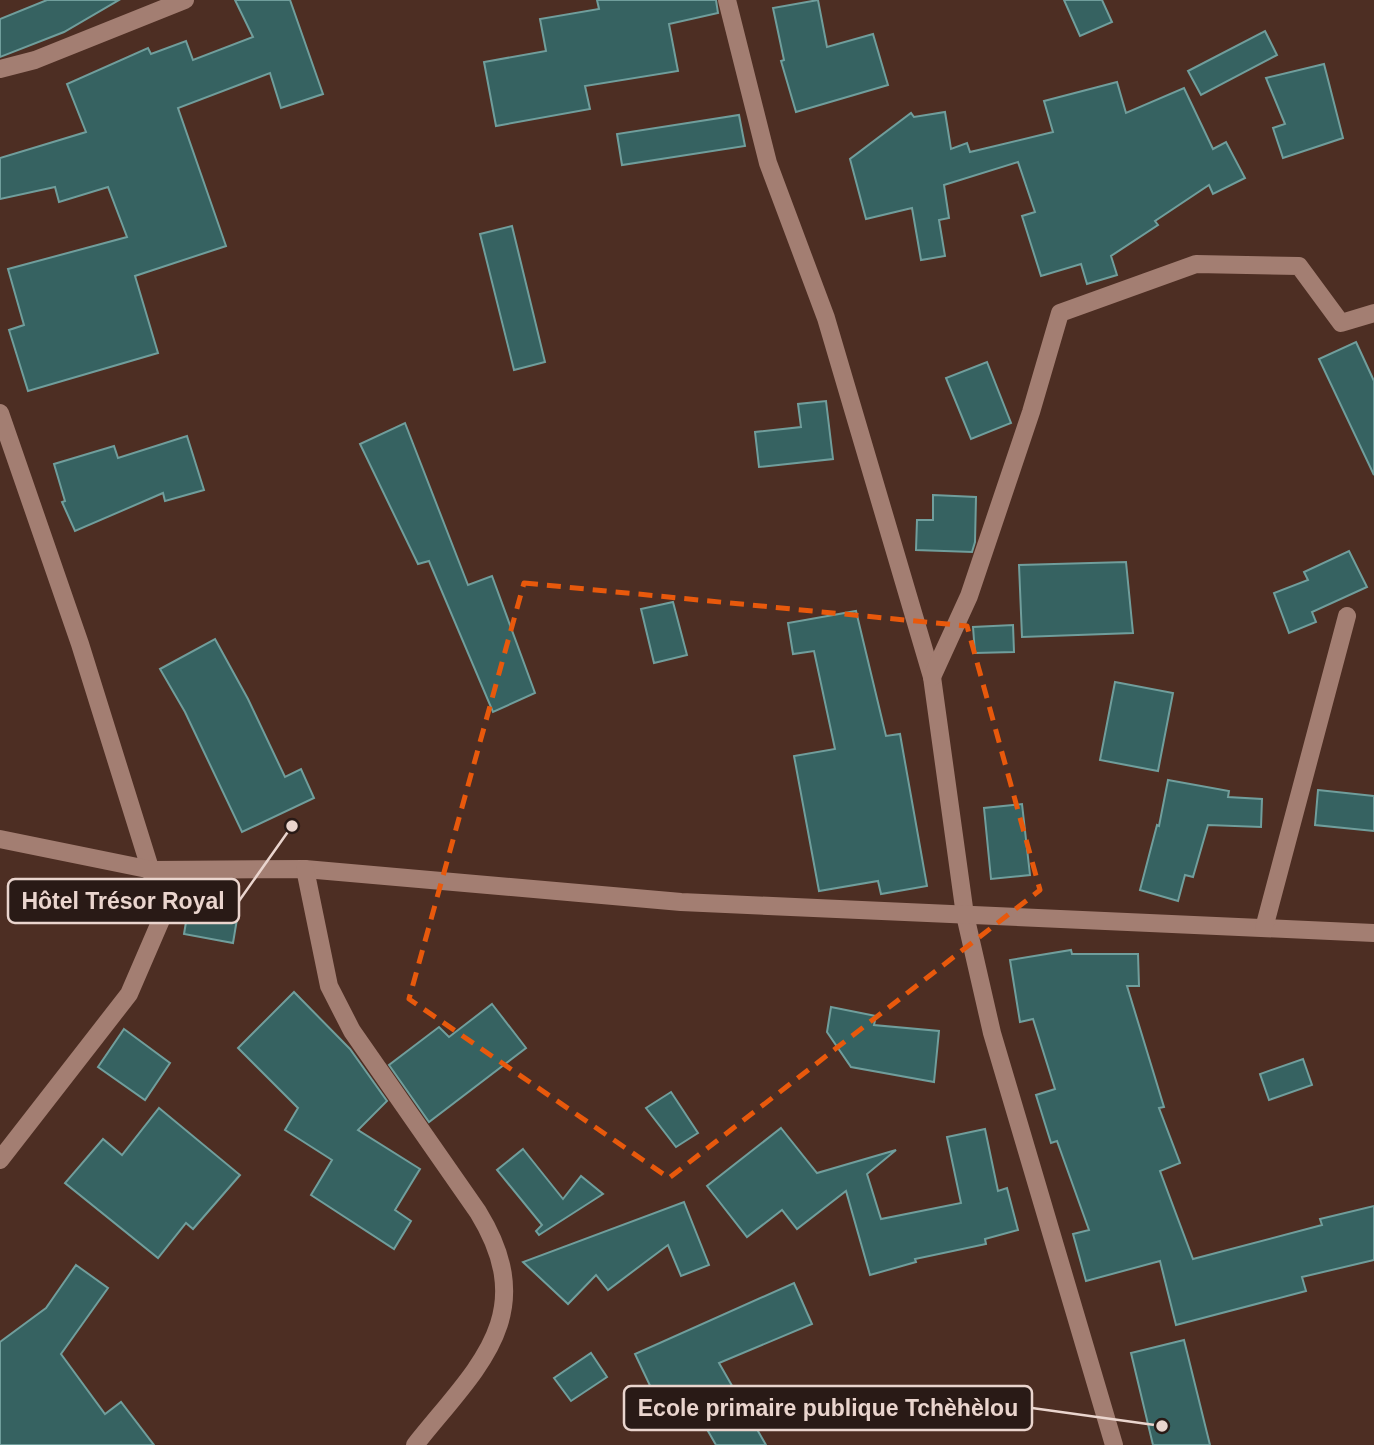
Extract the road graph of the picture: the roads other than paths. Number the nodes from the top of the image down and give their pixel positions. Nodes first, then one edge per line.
1 (185, 0) edge
2 (727, 0) edge
3 (0, 69) edge
4 (1374, 313) edge
5 (0, 413) edge
6 (1347, 616) dead end
7 (932, 677) junction
8 (0, 839) edge
9 (305, 869) junction
10 (152, 870) junction
11 (965, 915) junction
12 (1264, 928) junction
13 (1374, 933) edge
14 (0, 1160) edge
15 (415, 1445) edge
16 (1114, 1445) edge

1 - 3 street
2 - 7 street
4 - 7 street
5 - 10 street
6 - 12 street
7 - 11 street
8 - 10 street
9 - 10 street
9 - 11 street
9 - 15 street
10 - 14 street
11 - 12 street
11 - 16 street
12 - 13 street

